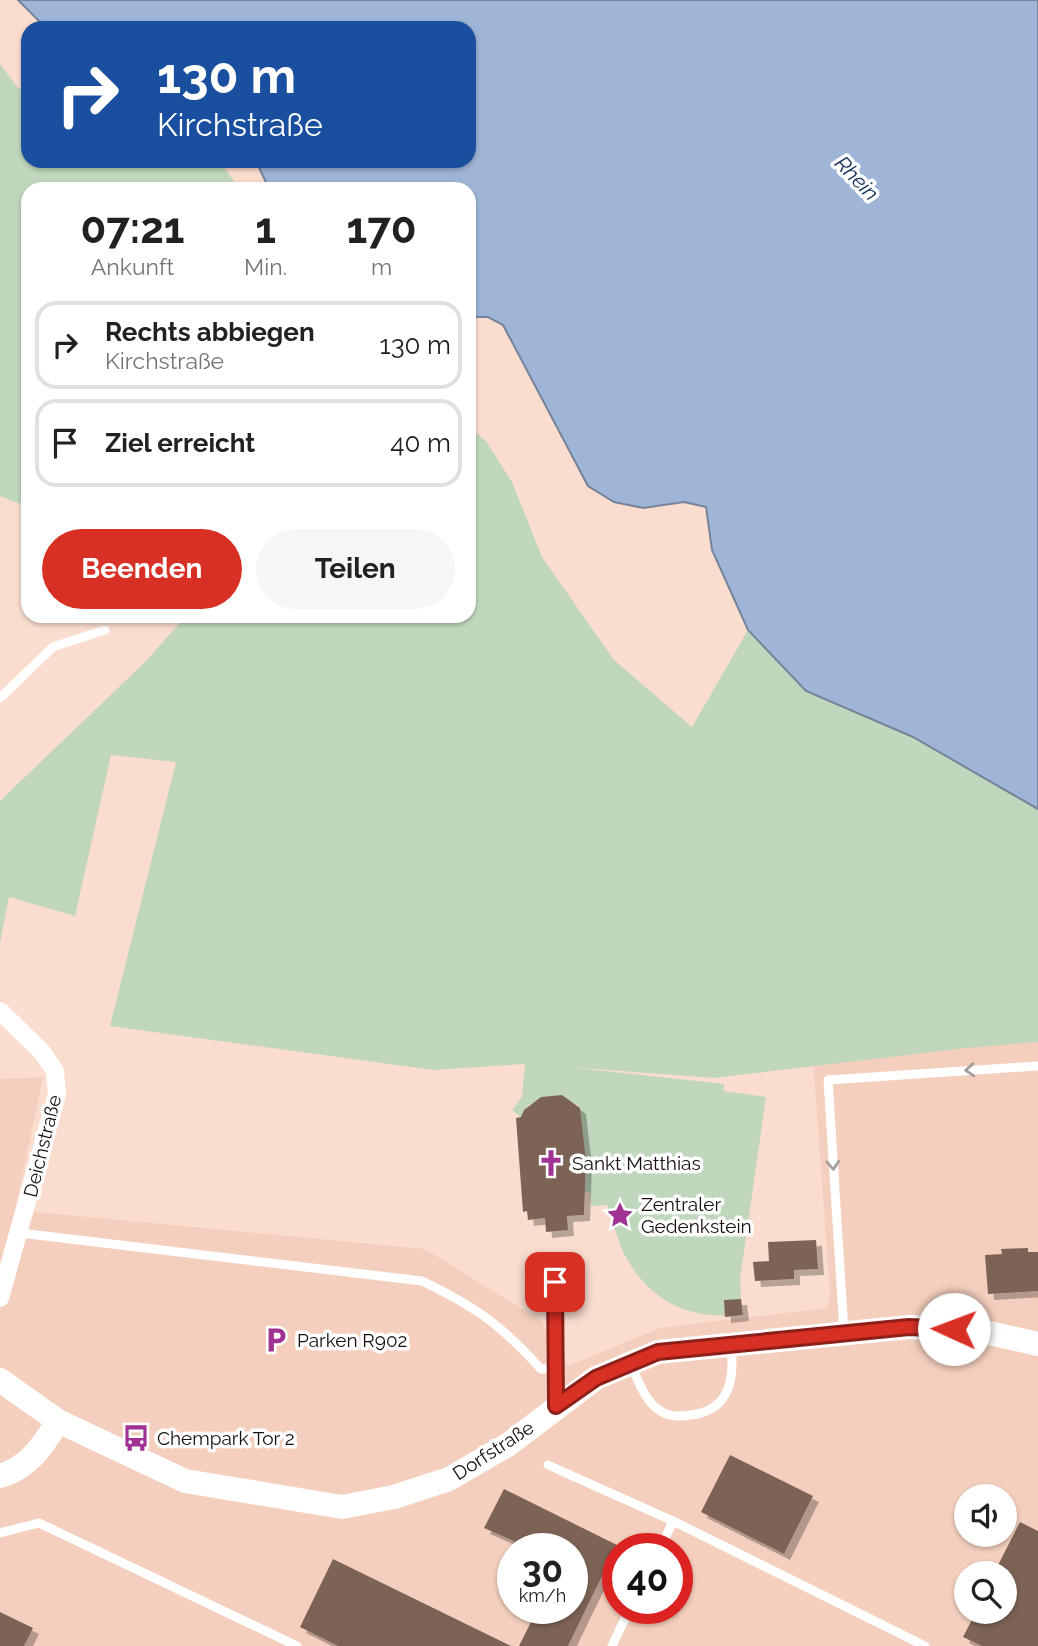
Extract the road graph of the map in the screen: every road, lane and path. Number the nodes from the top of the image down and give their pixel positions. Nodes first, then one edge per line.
1 (105, 630) dead end
2 (0, 698) edge
3 (0, 1011) edge
4 (1038, 1066) edge
5 (20, 1233) junction
6 (555, 1282) dead end
7 (0, 1298) edge
8 (844, 1333) junction
9 (731, 1344) junction
10 (1038, 1344) edge
11 (630, 1363) junction
12 (555, 1369) junction
13 (0, 1380) edge
14 (556, 1406) junction
15 (58, 1422) junction
16 (548, 1465) dead end
17 (0, 1476) edge
18 (673, 1521) junction
19 (0, 1533) edge
20 (667, 1533) edge
21 (623, 1624) edge
22 (297, 1646) edge
23 (612, 1646) edge
24 (925, 1646) edge

1 - 2 lane
3 - 5 street, Deichstraße
4 -> 8 lane
5 - 7 street, Deichstraße
5 - 12 lane
6 - 12 street
8 - 9 street, Dorfstraße
8 - 10 street, Dorfstraße
9 - 11 street, Dorfstraße
9 - 11 lane
11 - 14 street, Dorfstraße
12 - 14 street
13 - 15 street, Dorfstraße
14 - 15 street, Dorfstraße
15 - 17 street
16 - 18 lane
18 - 20 lane
18 - 24 lane
19 - 22 lane
21 - 23 lane

